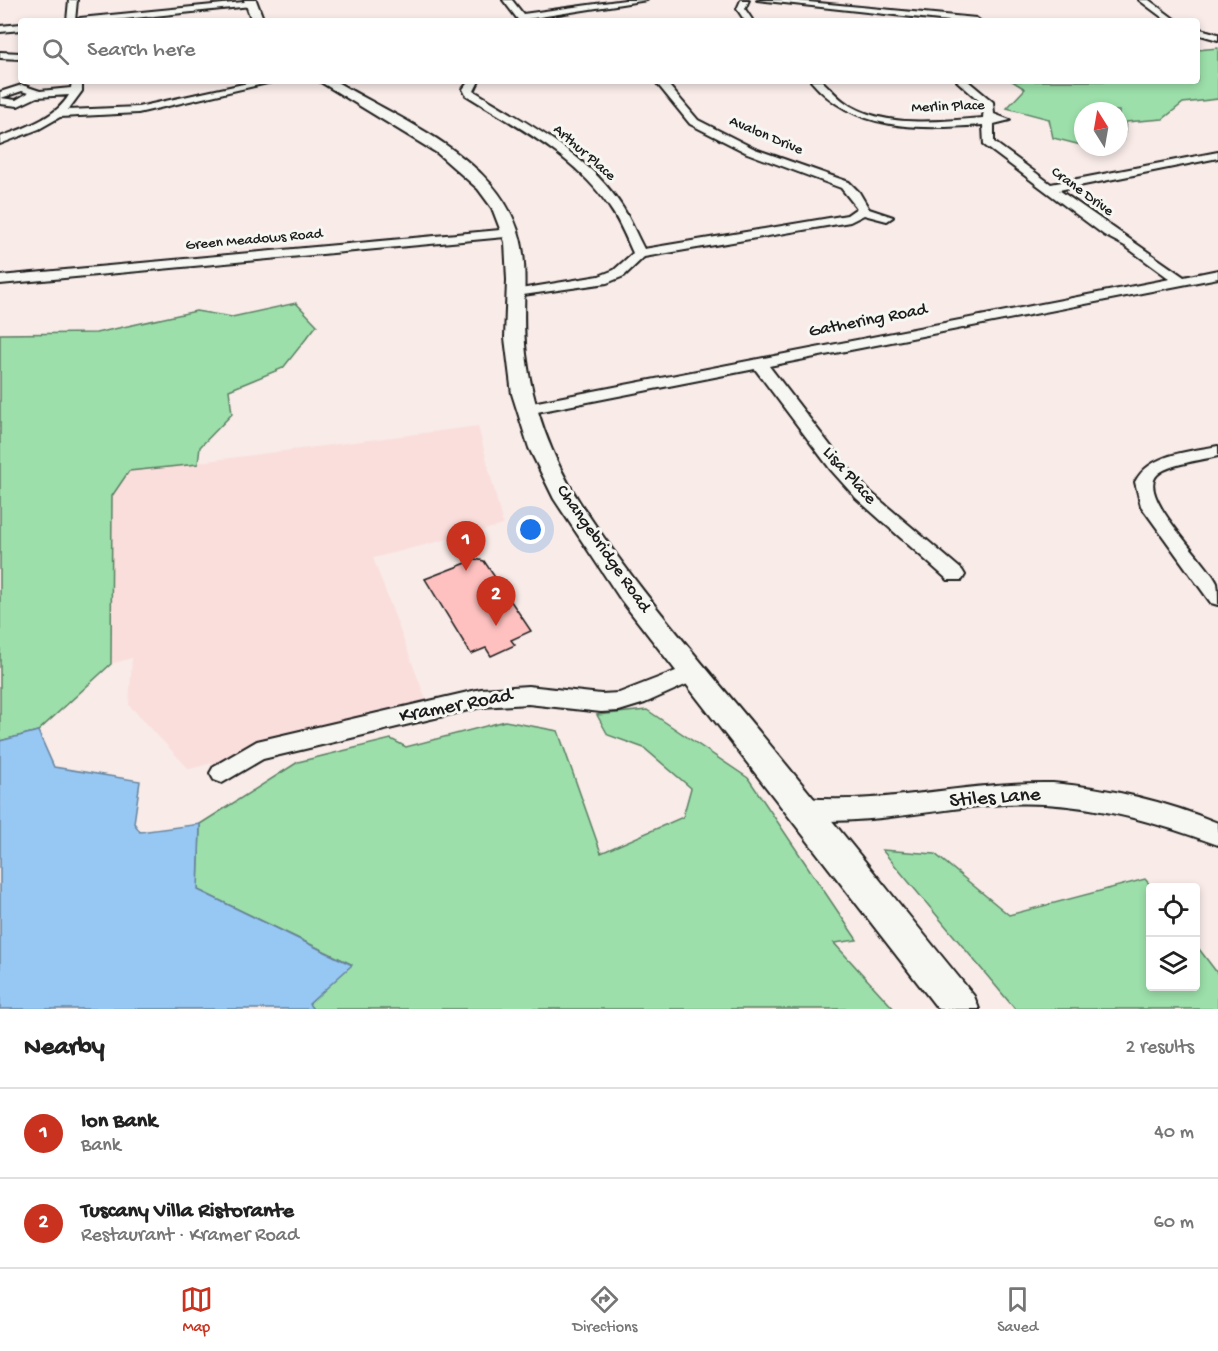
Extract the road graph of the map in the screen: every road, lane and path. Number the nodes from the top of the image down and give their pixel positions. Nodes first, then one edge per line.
1 (73, 0) edge
2 (507, 0) edge
3 (637, 0) edge
4 (643, 0) edge
5 (745, 0) edge
6 (761, 0) edge
7 (1143, 0) edge
8 (251, 2) edge
9 (888, 17) edge
10 (71, 18) edge
11 (107, 18) edge
12 (257, 18) edge
13 (522, 18) edge
14 (529, 18) edge
15 (747, 18) edge
16 (910, 18) edge
17 (1169, 18) edge
18 (18, 27) edge
19 (0, 29) edge
20 (1200, 32) edge
21 (1218, 37) edge
22 (0, 55) edge
23 (18, 56) edge
24 (240, 84) edge
25 (257, 84) edge
26 (332, 84) edge
27 (471, 84) edge
28 (662, 84) edge
29 (819, 84) edge
30 (967, 84) edge
31 (77, 86) edge
32 (36, 94) junction
33 (0, 95) edge
34 (0, 101) edge
35 (59, 112) junction
36 (988, 118) junction
37 (0, 141) edge
38 (1218, 155) edge
39 (1049, 189) junction
40 (862, 211) junction
41 (887, 217) dead end
42 (512, 233) junction
43 (640, 254) junction
44 (1218, 274) edge
45 (0, 280) edge
46 (1181, 281) junction
47 (514, 294) junction
48 (758, 362) junction
49 (527, 409) junction
50 (1218, 451) edge
51 (955, 575) dead end
52 (1218, 598) edge
53 (694, 672) junction
54 (222, 773) dead end
55 (804, 809) junction
56 (1218, 834) edge
57 (961, 1009) edge

1 - 10 street
2 - 13 street
3 - 4 street
3 - 14 street
5 - 15 street
6 - 9 street
7 - 17 street
8 - 11 street
8 - 12 main road
9 - 16 street
18 - 19 street
20 - 21 street
22 - 23 street
24 - 35 street
25 - 35 street
26 - 42 main road, Changebridge Road
27 - 43 street, Arthur Place
28 - 40 street, Avalon Drive
29 - 36 street, Merlin Place
30 - 36 street
31 - 32 street
31 - 35 street
32 - 33 street
32 - 34 street
35 - 37 street
36 - 39 street, Crane Drive
38 - 39 street
39 - 46 street, Crane Drive
40 - 41 street
40 - 43 street
42 - 45 street, Green Meadows Road
42 - 47 main road, Changebridge Road
43 - 47 street
44 - 46 street, Gathering Road
46 - 48 street, Gathering Road
47 - 49 main road, Changebridge Road
48 - 49 street, Gathering Road
48 - 51 street, Lisa Place
49 - 53 main road, Changebridge Road
50 - 52 street
53 - 54 street, Kramer Road
53 - 55 main road, Changebridge Road
55 - 56 street, Stiles Lane
55 - 57 main road, Changebridge Road

